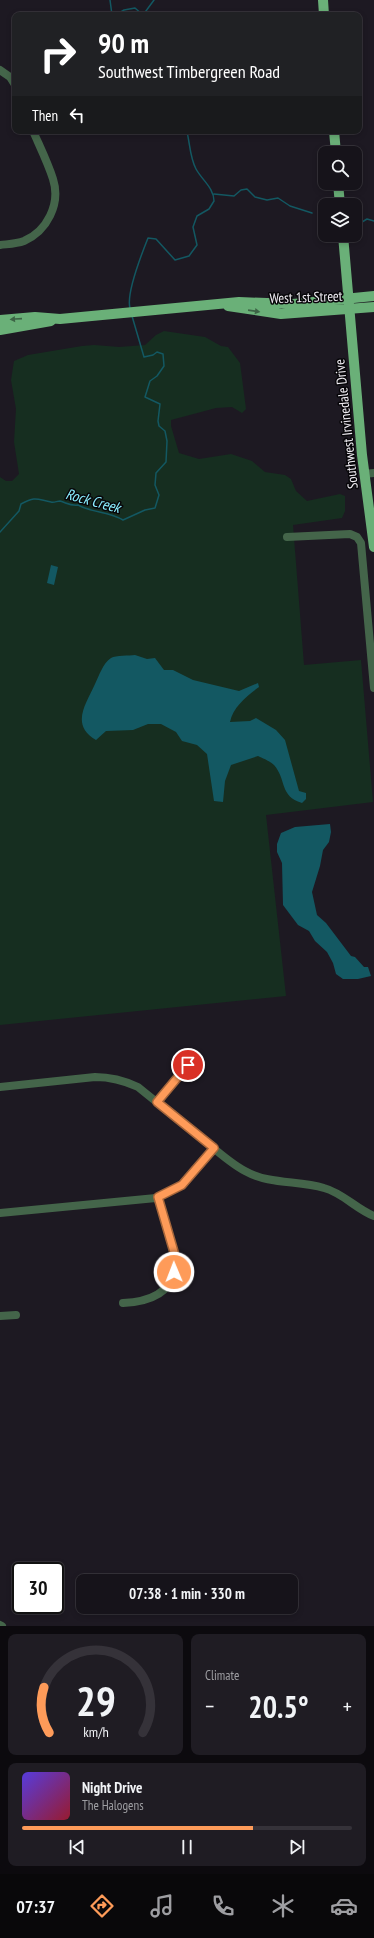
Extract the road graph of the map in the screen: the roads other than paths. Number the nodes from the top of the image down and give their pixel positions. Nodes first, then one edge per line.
1 (323, 0) edge
2 (324, 12) edge
3 (0, 70) edge
4 (12, 80) edge
5 (34, 134) edge
6 (334, 134) edge
7 (335, 146) edge
8 (344, 242) edge
9 (0, 245) edge
10 (374, 296) edge
11 (348, 298) junction
12 (216, 304) junction
13 (374, 307) edge
14 (349, 309) junction
15 (60, 319) junction
16 (0, 320) edge
17 (0, 330) edge
18 (369, 474) edge
19 (287, 537) dead end
20 (374, 547) edge
21 (374, 688) edge
22 (188, 1065) dead end
23 (0, 1087) edge
24 (157, 1102) junction
25 (214, 1148) junction
26 (158, 1197) junction
27 (0, 1213) edge
28 (374, 1216) edge
29 (123, 1304) dead end
30 (16, 1315) dead end
31 (0, 1316) edge

1 - 2 main road
3 - 4 street
5 - 9 street
6 - 7 main road
8 - 11 main road, Southwest Irvinedale Drive
10 - 11 main road, West 1st Street
11 - 12 main road, West 1st Street
11 - 14 main road, Southwest Irvinedale Drive
12 -> 14 main road, West 1st Street
12 - 15 main road, West 1st Street
13 - 14 main road, West 1st Street
14 - 18 main road, Southwest Irvinedale Drive
15 -> 16 main road, West 1st Street
15 - 17 main road, West 1st Street
18 - 20 main road, Southwest Irvinedale Drive
19 - 21 street
22 - 24 street
23 - 24 street
24 - 25 street
25 - 26 street
25 - 28 street
26 - 27 street
26 - 29 street
30 - 31 street

